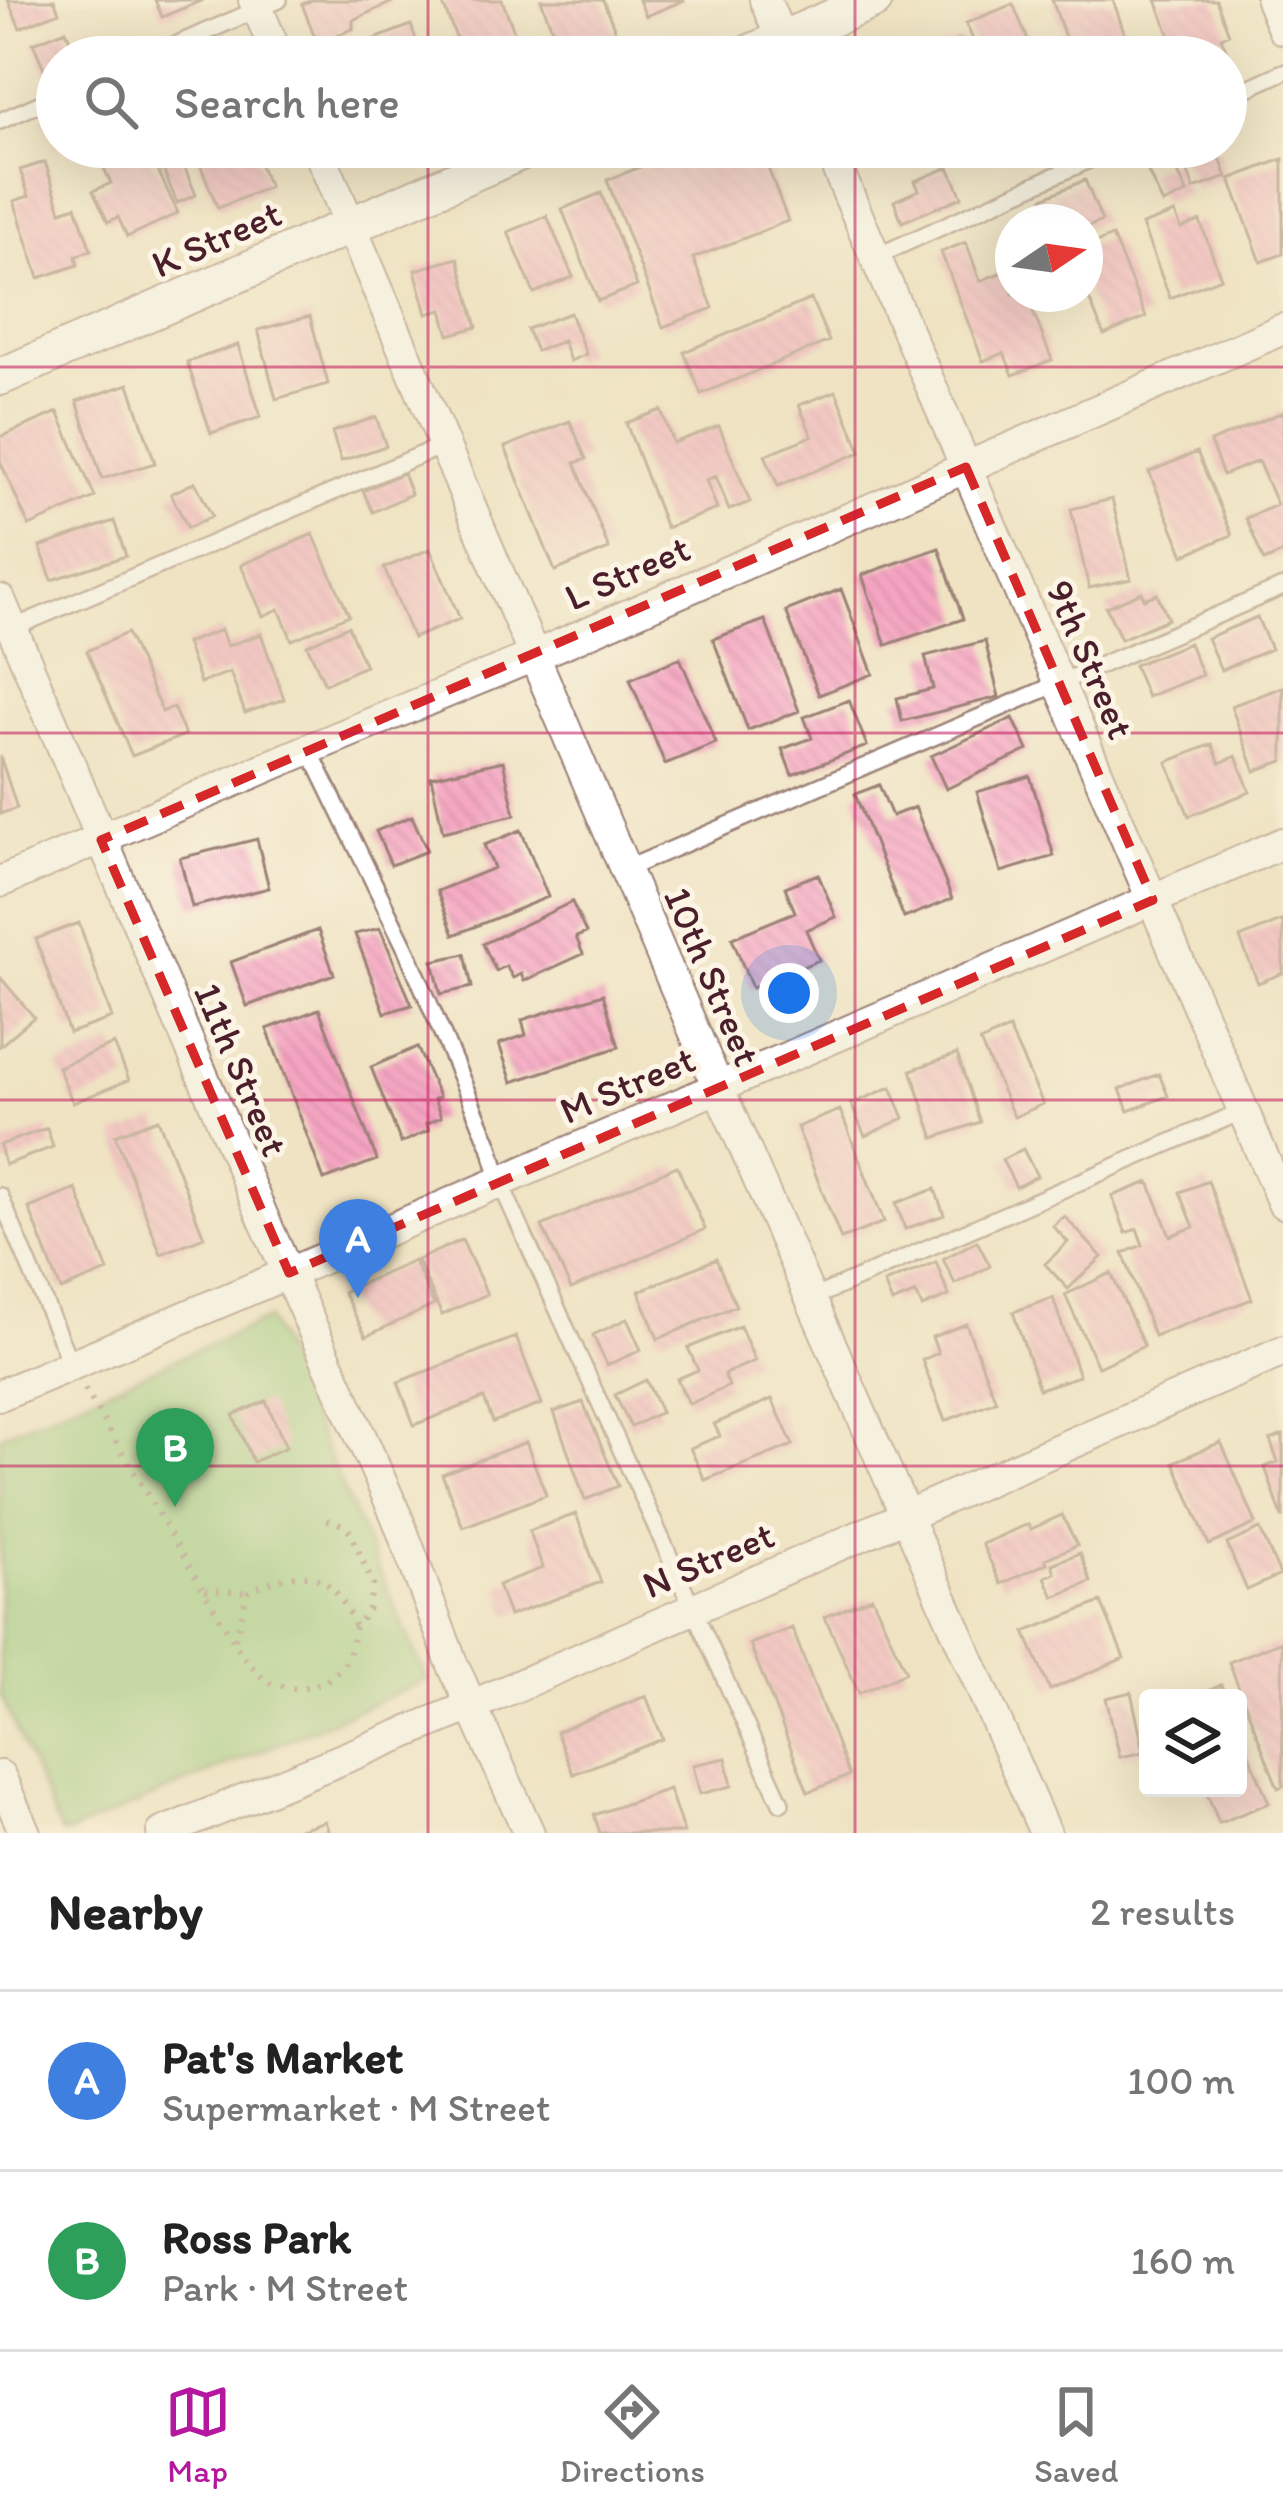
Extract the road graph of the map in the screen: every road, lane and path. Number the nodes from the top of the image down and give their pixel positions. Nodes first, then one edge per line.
1 (764, 0) edge
2 (874, 0) edge
3 (1270, 0) edge
4 (264, 3) edge
5 (1283, 29) edge
6 (193, 36) edge
7 (273, 36) edge
8 (780, 36) edge
9 (807, 36) edge
10 (1283, 72) edge
11 (1247, 88) edge
12 (36, 105) edge
13 (0, 121) edge
14 (325, 168) edge
15 (484, 168) edge
16 (837, 168) edge
17 (1072, 168) edge
18 (350, 226) junction
19 (875, 257) junction
20 (1283, 328) edge
21 (0, 377) edge
22 (444, 445) junction
23 (966, 467) junction
24 (1283, 587) edge
25 (4, 620) edge
26 (534, 656) junction
27 (1059, 682) junction
28 (309, 748) junction
29 (100, 840) junction
30 (1283, 843) edge
31 (626, 869) junction
32 (0, 882) edge
33 (1153, 900) junction
34 (718, 1088) junction
35 (1243, 1111) junction
36 (499, 1180) junction
37 (0, 1196) edge
38 (1283, 1203) edge
39 (289, 1273) junction
40 (810, 1299) junction
41 (1283, 1351) edge
42 (71, 1365) junction
43 (0, 1395) edge
44 (908, 1516) junction
45 (327, 1520) dead end
46 (205, 1589) junction
47 (248, 1592) junction
48 (692, 1607) junction
49 (355, 1628) junction
50 (235, 1639) junction
51 (471, 1706) junction
52 (0, 1777) edge
53 (781, 1803) dead end
54 (26, 1833) edge
55 (162, 1833) edge
56 (529, 1833) edge
57 (1045, 1833) edge

1 - 8 street
2 - 9 street
3 - 5 street
4 - 6 lane
4 - 7 street
10 - 11 lane
12 - 13 lane
14 - 18 street, 10th Street
15 - 18 street, K Street
16 - 19 street, 9th Street
17 - 19 lane
18 - 21 street, K Street
18 - 22 street, 10th Street
19 - 23 street, 9th Street
20 - 23 street, L Street
22 - 25 lane
22 - 26 street, 10th Street
23 - 26 street, L Street
23 - 27 street, 9th Street
24 - 27 lane
25 - 29 street, 11th Street
26 - 28 street, L Street
26 - 31 street, 10th Street
27 - 31 lane
27 - 33 street, 9th Street
28 - 29 street, L Street
28 - 36 lane
29 - 32 street, L Street
29 - 39 street, 11th Street
30 - 33 street, M Street
31 - 34 street, 10th Street
33 - 34 street, M Street
33 - 35 street, 9th Street
34 - 36 street, M Street
34 - 40 street, 10th Street
35 - 38 street, 9th Street
35 - 40 lane
36 - 39 street, M Street
36 - 48 lane
37 - 42 lane
39 - 42 street, M Street
39 - 51 street, 11th Street
40 - 44 street, 10th Street
41 - 44 street, N Street
42 - 43 street, M Street
42 - 46 path
44 - 48 street, N Street
44 - 57 street, 10th Street
45 - 49 path
46 - 47 path
46 - 50 path
47 - 49 path
47 - 50 path
48 - 51 street, N Street
48 - 53 lane
49 - 50 path
51 - 55 street, N Street
51 - 56 street, 11th Street
52 - 54 street

